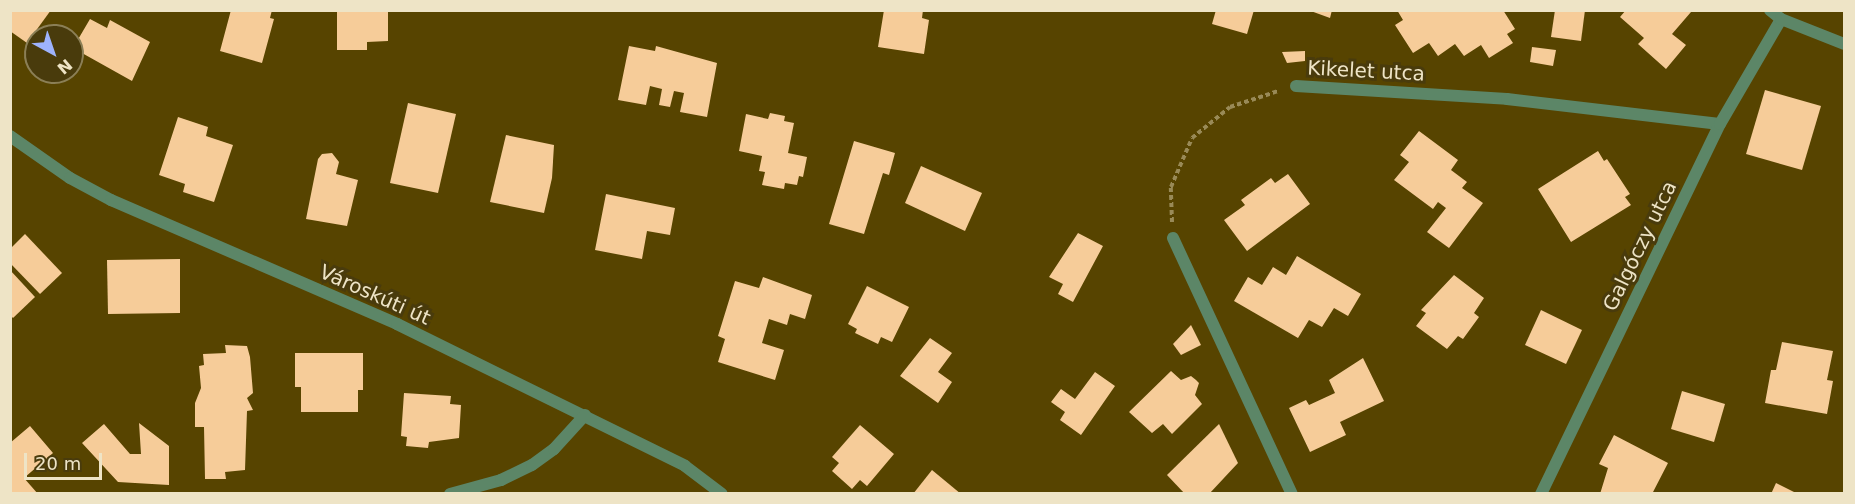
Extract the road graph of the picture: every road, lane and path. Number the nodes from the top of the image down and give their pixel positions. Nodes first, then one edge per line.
1 (1770, 10) edge
2 (1781, 20) junction
3 (1845, 44) edge
4 (1296, 86) joint
5 (1720, 124) junction
6 (10, 136) edge
7 (1173, 238) joint
8 (585, 415) junction
9 (450, 494) edge
10 (722, 494) edge
11 (1292, 494) edge
12 (1541, 494) edge

1 - 2 street
2 - 3 street
2 - 5 street, Galgóczy utca
4 - 5 street, Kikelet utca
4 - 7 path, Kikelet utca
5 - 12 street, Galgóczy utca
6 - 8 street, Városkúti út
7 - 11 street
8 - 9 street
8 - 10 street, Városkúti út

